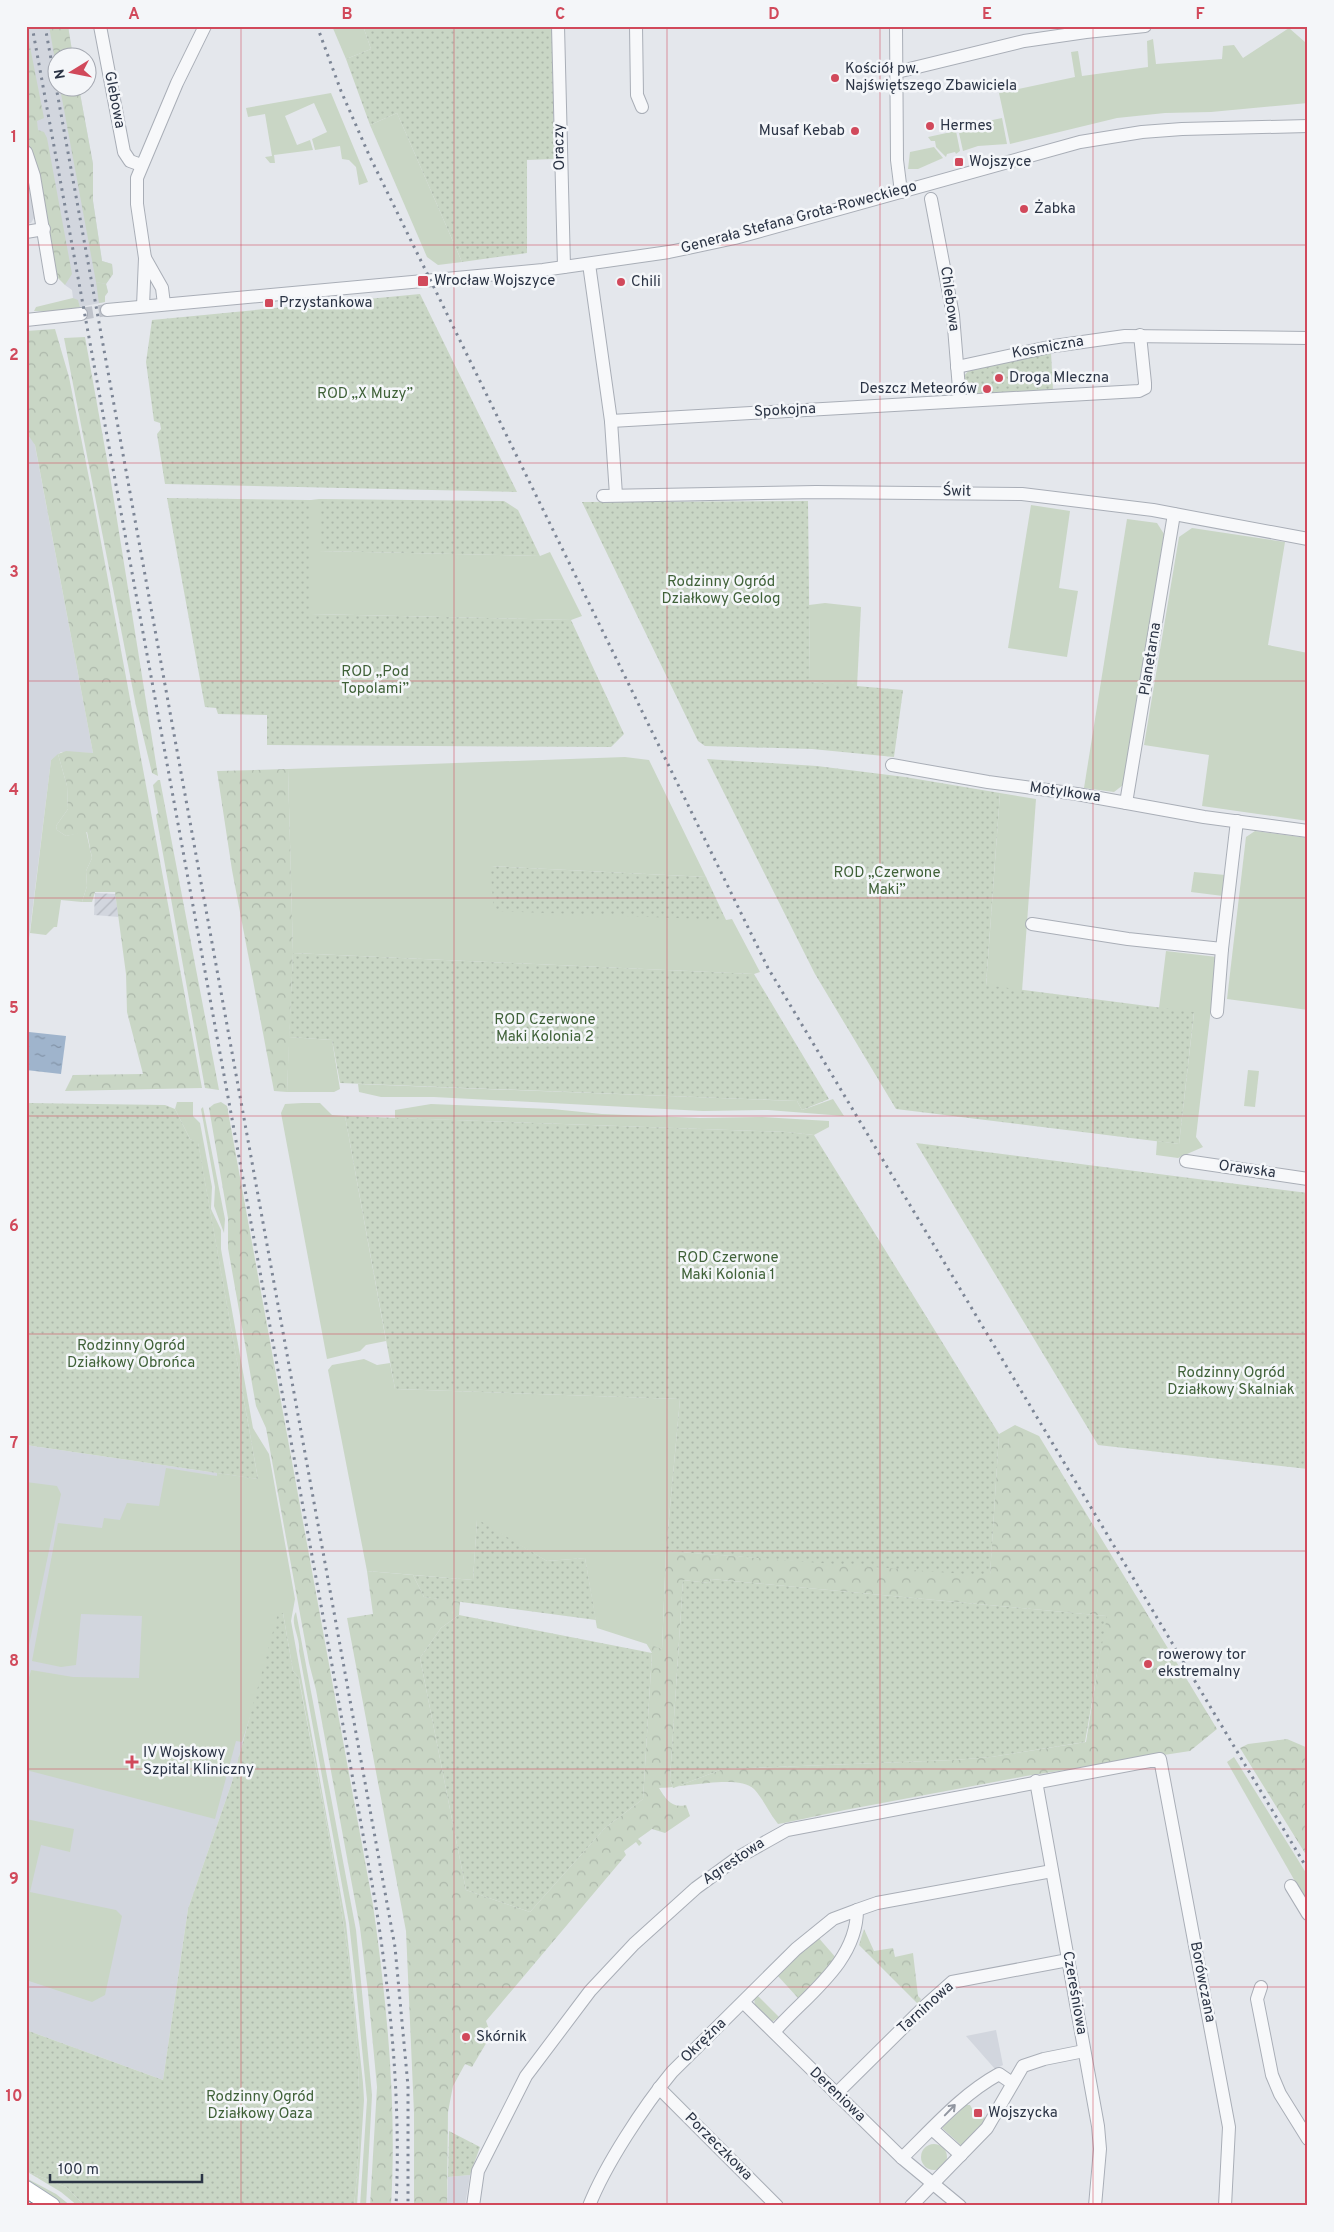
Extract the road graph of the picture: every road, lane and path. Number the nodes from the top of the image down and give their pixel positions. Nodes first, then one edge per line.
1 (100, 26) edge
2 (204, 26) edge
3 (558, 26) edge
4 (636, 26) edge
5 (896, 26) edge
6 (1145, 26) edge
7 (1085, 29) edge
8 (897, 72) junction
9 (642, 107) dead end
10 (1308, 126) edge
11 (26, 152) edge
12 (141, 165) junction
13 (901, 192) junction
14 (932, 199) dead end
15 (44, 229) junction
16 (26, 232) edge
17 (145, 258) junction
18 (589, 264) junction
19 (564, 267) junction
20 (51, 278) dead end
21 (164, 304) junction
22 (140, 306) junction
23 (107, 310) tunnel mouth
24 (81, 314) tunnel mouth
25 (26, 320) edge
26 (1140, 335) junction
27 (1308, 338) edge
28 (957, 367) junction
29 (960, 401) junction
30 (611, 422) junction
31 (616, 495) junction
32 (603, 496) dead end
33 (1174, 514) junction
34 (1308, 539) edge
35 (892, 765) dead end
36 (1126, 803) junction
37 (1237, 821) junction
38 (1308, 831) edge
39 (1032, 924) dead end
40 (1222, 949) junction
41 (1217, 1012) dead end
42 (1186, 1161) dead end
43 (1308, 1179) edge
44 (1160, 1759) joint
45 (1036, 1781) junction
46 (1052, 1871) junction
47 (1291, 1886) dead end
48 (857, 1910) junction
49 (1308, 1914) edge
50 (1068, 1960) junction
51 (1261, 1987) dead end
52 (744, 2002) junction
53 (774, 2032) junction
54 (1084, 2051) junction
55 (1012, 2083) junction
56 (659, 2088) junction
57 (836, 2094) junction
58 (932, 2129) junction
59 (1308, 2139) edge
60 (961, 2155) junction
61 (902, 2158) junction
62 (933, 2185) junction
63 (26, 2189) edge
64 (52, 2206) edge
65 (473, 2206) edge
66 (589, 2206) edge
67 (777, 2206) edge
68 (911, 2206) edge
69 (960, 2206) edge
70 (1095, 2206) edge
71 (1225, 2206) edge

1 - 12 street, Glebowa
2 - 12 street
3 - 19 street, Oraczy
4 - 9 street
5 - 8 street
6 - 7 street
7 - 8 street
8 - 13 street
10 - 13 street, Generała Stefana Grota-Roweckiego
11 - 15 street
12 - 17 street
13 - 18 street, Generała Stefana Grota-Roweckiego
14 - 28 street, Chlebowa
15 - 16 street
15 - 20 street
17 - 21 street
17 - 22 street
18 - 19 street, Generała Stefana Grota-Roweckiego
18 - 30 street
19 - 21 street, Generała Stefana Grota-Roweckiego
21 - 22 street, Generała Stefana Grota-Roweckiego
22 - 23 street, Generała Stefana Grota-Roweckiego
24 - 25 street
26 - 27 street, Kosmiczna
26 - 28 street, Kosmiczna
26 - 29 street
28 - 29 street, Chlebowa
29 - 30 street, Spokojna
30 - 31 street
31 - 32 street, Świt
31 - 33 street, Świt
33 - 34 street, Świt
33 - 36 street, Planetarna
35 - 36 street, Motylkowa
36 - 37 street, Motylkowa
37 - 38 street, Motylkowa
37 - 40 street
39 - 40 street
40 - 41 street
42 - 43 street, Orawska
44 - 45 street, Agrestowa
44 - 71 street, Borówczana
45 - 46 street, Czereśniowa
45 - 65 street, Agrestowa
46 - 48 street, Okrężna
46 - 50 street, Czereśniowa
47 - 49 street
48 - 52 street, Okrężna
48 - 53 street
50 - 54 street, Czereśniowa
50 - 57 street, Tarninowa
51 - 59 street
52 - 53 street, Dereniowa
52 - 56 street, Okrężna
53 - 57 street, Dereniowa
54 - 55 street
54 - 70 street, Czereśniowa
58 -> 55 street
55 - 60 street
56 - 66 street, Okrężna
56 - 67 street, Porzeczkowa
57 - 61 street, Dereniowa
58 - 60 street
58 - 61 street
60 - 62 street
61 - 62 street, Dereniowa
62 - 68 street
62 - 69 street, Dereniowa
63 - 64 main road

